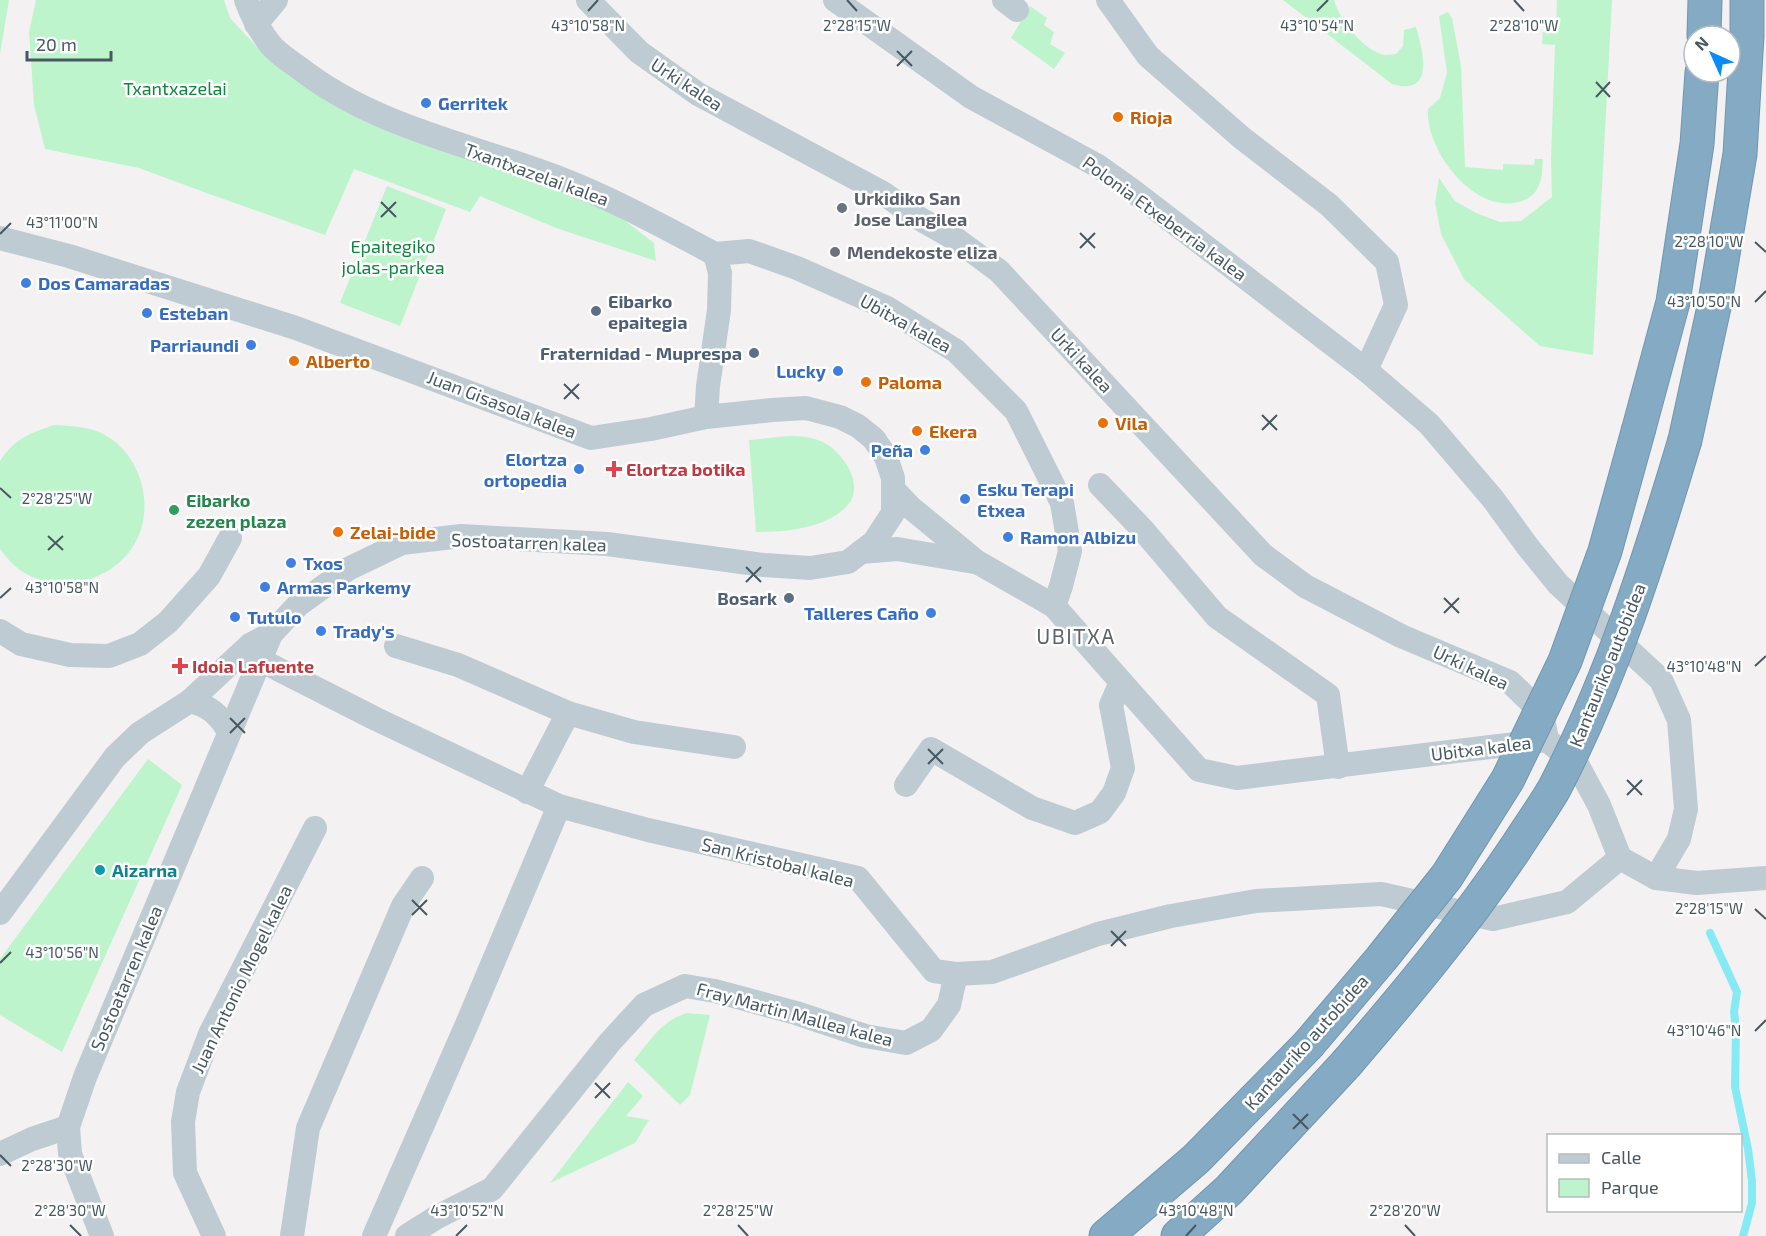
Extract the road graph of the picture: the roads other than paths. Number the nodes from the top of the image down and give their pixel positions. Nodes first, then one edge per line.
1 (246, 0) edge
2 (276, 0) edge
3 (588, 0) edge
4 (835, 0) edge
5 (1108, 0) edge
6 (1705, 0) edge
7 (1747, 0) edge
8 (256, 24) junction
9 (1704, 24) edge
10 (1701, 84) edge
11 (0, 238) edge
12 (715, 254) junction
13 (1366, 370) junction
14 (706, 417) junction
15 (1100, 485) dead end
16 (893, 489) junction
17 (230, 538) dead end
18 (861, 552) junction
19 (746, 562) joint
20 (977, 562) junction
21 (1054, 606) junction
22 (0, 631) edge
23 (271, 634) junction
24 (396, 646) dead end
25 (260, 660) junction
26 (1121, 682) junction
27 (190, 700) junction
28 (568, 713) junction
29 (229, 732) junction
30 (1547, 740) junction
31 (734, 747) dead end
32 (1338, 767) junction
33 (906, 785) dead end
34 (527, 792) junction
35 (559, 806) junction
36 (315, 828) dead end
37 (1620, 858) junction
38 (422, 878) dead end
39 (1656, 878) junction
40 (1766, 878) edge
41 (0, 913) edge
42 (956, 974) junction
43 (68, 1127) junction
44 (0, 1154) edge
45 (102, 1236) edge
46 (214, 1236) edge
47 (292, 1236) edge
48 (374, 1236) edge
49 (407, 1236) edge
50 (1106, 1236) edge
51 (1178, 1236) edge

1 - 8 street, Txantxazelai kalea
2 - 8 street
3 - 30 street, Urki kalea
4 - 13 street, Polonia Etxeberria kalea
5 - 13 street
6 - 9 highway
7 - 51 highway, Kantauriko autobidea, bridge
8 - 12 street, Txantxazelai kalea
10 - 50 highway, Kantauriko autobidea, bridge
11 - 14 street, Juan Gisasola kalea
12 - 14 street
12 - 21 street, Ubitxa kalea
13 - 39 street, Polonia Etxeberria kalea
14 - 16 street, Juan Gisasola kalea
15 - 32 street
16 - 18 street, Juan Gisasola kalea
16 - 20 street, Ubitxa kalea
17 - 22 street
18 - 19 street, Juan Gisasola kalea
18 - 20 street, Ubitxa kalea
19 - 23 street, Sostoatarren kalea
20 - 21 street, Ubitxa kalea
21 - 26 street, Ubitxa kalea
23 - 25 street, Sostoatarren kalea
23 - 27 street, Sostoatarren kalea
24 - 28 street
25 - 29 street, Sostoatarren kalea
25 - 34 street, San Kristobal kalea
26 - 32 street, Ubitxa kalea
26 - 33 street
27 - 29 street
27 - 41 street, Sostoatarren kalea
28 - 31 street
28 - 34 street
29 - 43 street, Sostoatarren kalea
30 - 32 street, Ubitxa kalea
30 - 37 street, Ubitxa kalea
34 - 35 street, San Kristobal kalea
35 - 42 street, San Kristobal kalea
35 - 48 street
36 - 46 street, Juan Antonio Mogel kalea
37 - 39 street
37 - 42 street, San Kristobal kalea
38 - 47 street
39 - 40 street
42 - 49 street, Fray Martin Mallea kalea
43 - 44 street
43 - 45 street

